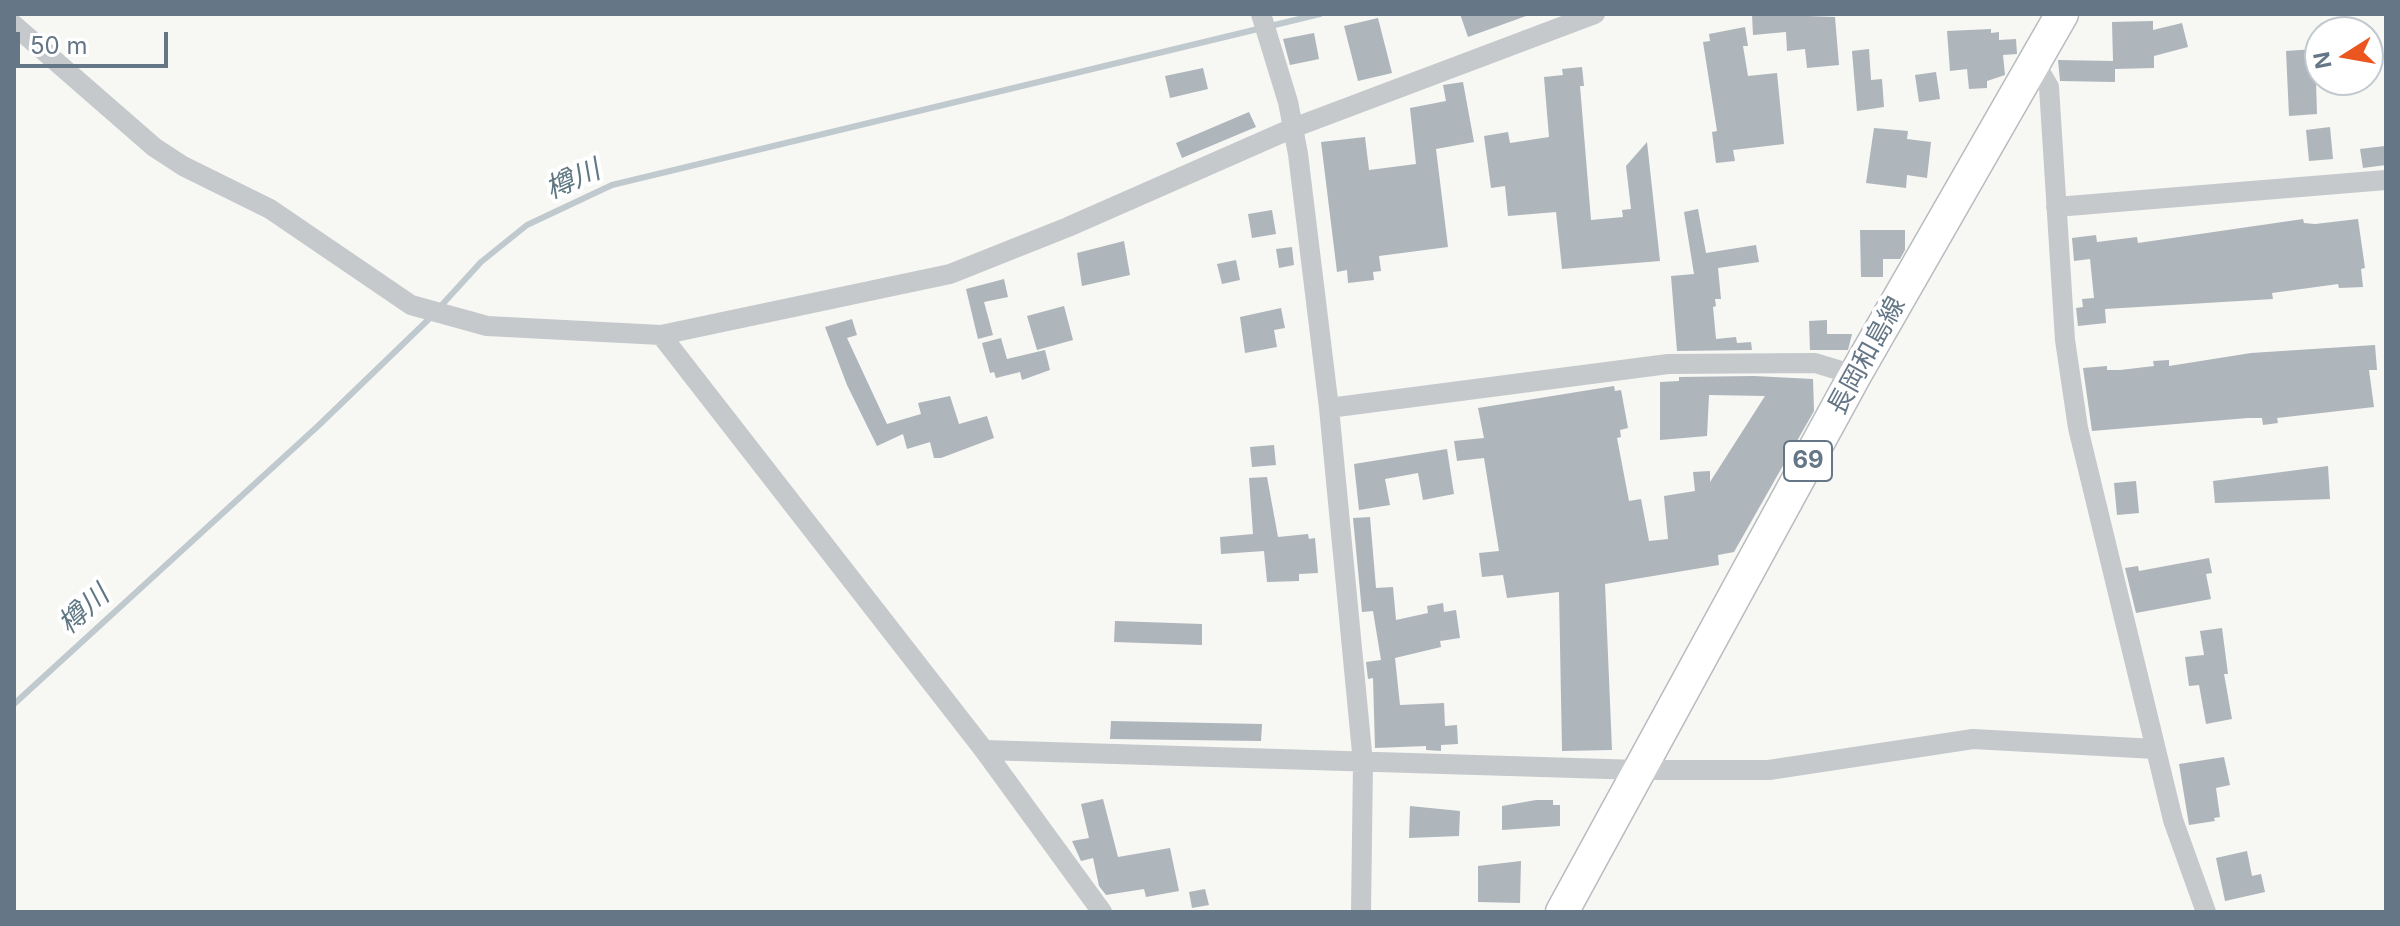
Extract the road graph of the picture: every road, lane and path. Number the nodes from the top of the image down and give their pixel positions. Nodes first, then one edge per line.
1 (1261, 14) edge
2 (1595, 14) edge
3 (2062, 14) edge
4 (14, 25) edge
5 (2034, 62) junction
6 (1293, 128) junction
7 (2386, 180) edge
8 (2056, 207) junction
9 (661, 335) junction
10 (1855, 375) junction
11 (1329, 408) junction
12 (2155, 749) junction
13 (984, 750) junction
14 (1363, 763) junction
15 (1640, 770) junction
16 (1102, 912) edge
17 (1361, 912) edge
18 (1562, 912) edge
19 (2206, 912) edge

1 - 6 street
2 - 6 street
3 - 5 main road, 長岡和島線 / 69
4 - 9 street
5 - 8 street
5 - 10 main road, 長岡和島線 / 69
6 - 9 street
6 - 11 street
7 - 8 street
8 - 12 street
9 - 13 street
10 - 11 street
10 - 15 main road, 長岡和島線 / 69
11 - 14 street
12 - 15 street
12 - 19 street
13 - 14 street
13 - 16 street
14 - 15 street
14 - 17 street
15 - 18 main road, 長岡和島線 / 69

